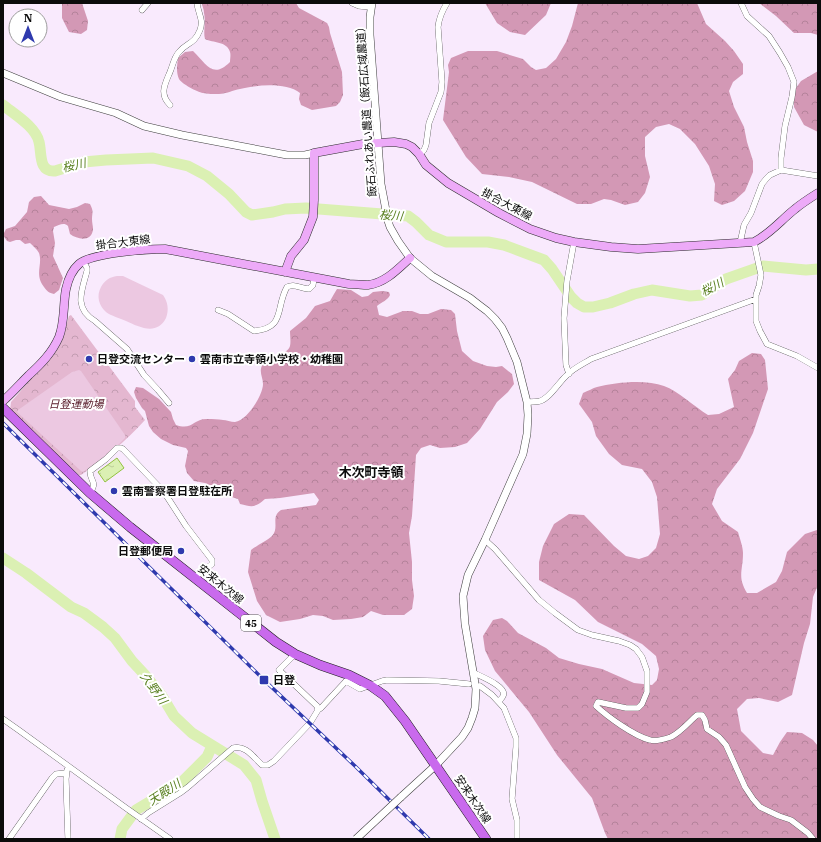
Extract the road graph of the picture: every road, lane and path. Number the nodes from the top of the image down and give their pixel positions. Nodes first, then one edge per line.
1 (148, 3) edge
2 (197, 3) edge
3 (352, 3) edge
4 (447, 3) edge
5 (741, 3) edge
6 (372, 5) edge
7 (142, 10) dead end
8 (3, 73) edge
9 (170, 105) dead end
10 (378, 144) junction
11 (314, 153) junction
12 (419, 154) junction
13 (781, 170) junction
14 (818, 176) edge
15 (818, 192) edge
16 (574, 242) junction
17 (754, 242) junction
18 (740, 243) junction
19 (410, 258) junction
20 (83, 261) junction
21 (285, 272) junction
22 (314, 277) junction
23 (756, 299) junction
24 (218, 310) dead end
25 (818, 368) edge
26 (569, 374) junction
27 (3, 401) edge
28 (527, 402) junction
29 (170, 403) dead end
30 (3, 408) edge
31 (90, 493) junction
32 (485, 540) junction
33 (194, 578) junction
34 (295, 654) junction
35 (474, 673) junction
36 (468, 684) dead end
37 (371, 686) junction
38 (480, 686) dead end
39 (499, 701) junction
40 (318, 710) junction
41 (3, 719) edge
42 (436, 765) junction
43 (69, 766) junction
44 (66, 773) junction
45 (139, 817) junction
46 (9, 839) edge
47 (68, 839) edge
48 (170, 839) edge
49 (356, 839) edge
50 (486, 839) edge
51 (518, 839) edge
52 (813, 839) edge

1 - 7 street
2 - 9 street
3 - 6 street
4 - 12 street
5 - 13 street
6 - 10 street, 飯石ふれあい農道（飯石広域農道）
8 - 11 street
10 - 11 main road, 掛合大東線
10 - 12 main road, 掛合大東線
10 - 19 street, 飯石ふれあい農道（飯石広域農道）
11 - 21 main road
12 - 16 main road, 掛合大東線
13 - 14 street
13 - 18 street
15 - 17 main road, 掛合大東線
16 - 18 main road, 掛合大東線
16 - 26 street
17 - 18 main road, 掛合大東線
17 - 23 street
19 - 22 main road, 掛合大東線
19 - 28 street, 飯石ふれあい農道（飯石広域農道）
20 - 21 main road, 掛合大東線
20 - 27 main road, 掛合大東線
20 - 29 street
21 - 22 main road, 掛合大東線
22 - 24 street
23 - 25 street
23 - 26 street
26 - 28 street
28 - 32 street, 飯石ふれあい農道（飯石広域農道）
30 - 31 main road, 安来木次線 / 45
31 - 33 main road, 安来木次線 / 45
31 - 33 street
32 - 35 street, 飯石ふれあい農道（飯石広域農道）
32 - 52 street
33 - 34 main road, 安来木次線 / 45
34 - 37 main road, 安来木次線 / 45
34 - 40 street
35 - 39 street
35 - 42 street, 飯石ふれあい農道（飯石広域農道）
36 - 37 street
37 - 40 street
37 - 42 main road, 安来木次線 / 45
38 - 39 street
39 - 51 street
40 - 45 street
41 - 43 street
42 - 49 street, 飯石ふれあい農道（飯石広域農道）, bridge
42 - 50 main road, 安来木次線 / 45
43 - 44 street
43 - 45 street
44 - 46 street
44 - 47 street
45 - 48 street

